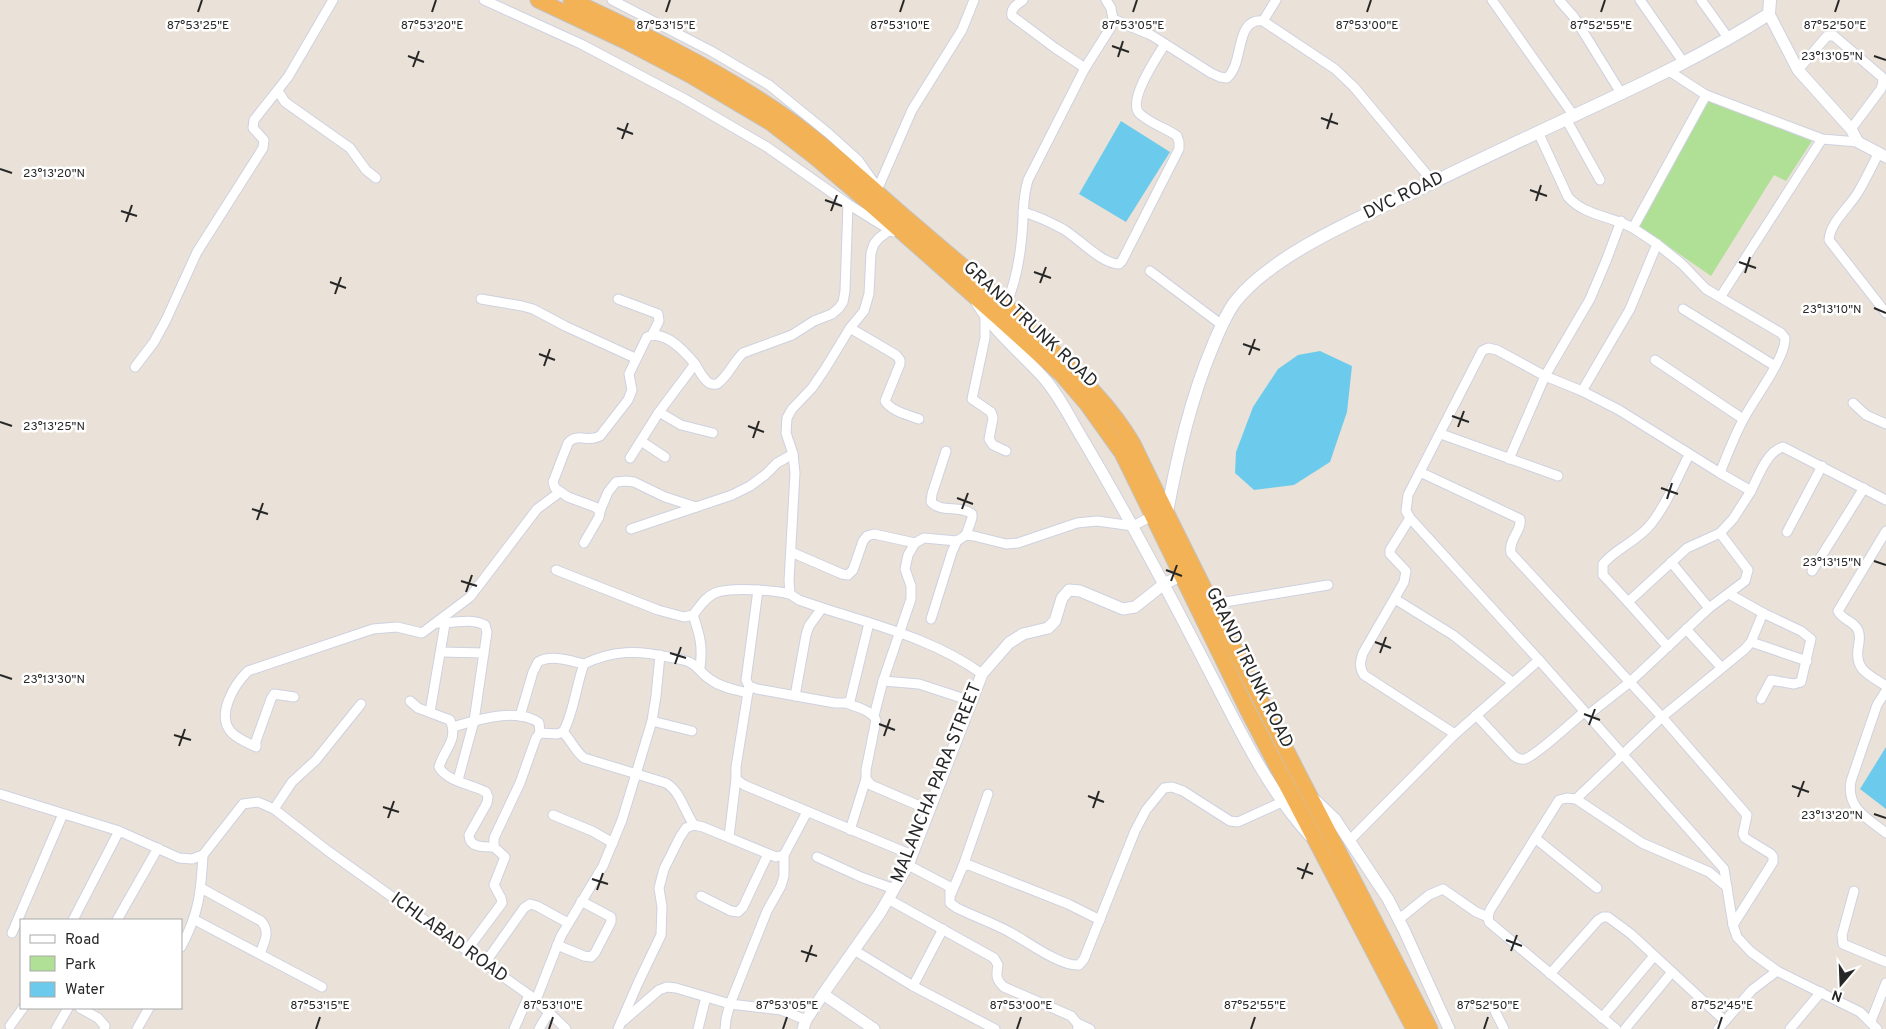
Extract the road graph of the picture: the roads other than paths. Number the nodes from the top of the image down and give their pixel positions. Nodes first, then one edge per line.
1 (333, 0) edge
2 (484, 0) edge
3 (538, 0) edge
4 (571, 0) edge
5 (612, 0) edge
6 (974, 0) edge
7 (1023, 0) edge
8 (1106, 0) edge
9 (1276, 0) edge
10 (1492, 0) edge
11 (1559, 0) edge
12 (1640, 0) edge
13 (1701, 0) edge
14 (1770, 0) edge
15 (1768, 14) junction
16 (1114, 19) junction
17 (1263, 21) junction
18 (1729, 39) junction
19 (1165, 44) junction
20 (1684, 63) junction
21 (1085, 68) junction
22 (1798, 70) junction
23 (1669, 71) junction
24 (278, 91) junction
25 (1621, 94) junction
26 (1706, 95) junction
27 (1570, 117) junction
28 (1851, 130) junction
29 (1538, 132) junction
30 (1822, 139) junction
31 (1858, 142) junction
32 (1882, 154) edge
33 (376, 178) dead end
34 (1600, 180) dead end
35 (1433, 182) junction
36 (882, 194) junction
37 (848, 204) junction
38 (1023, 212) junction
39 (1621, 221) junction
40 (1633, 228) junction
41 (890, 230) junction
42 (1658, 244) junction
43 (917, 246) junction
44 (1150, 271) dead end
45 (1720, 296) junction
46 (618, 299) dead end
47 (481, 300) dead end
48 (1007, 305) junction
49 (1683, 309) dead end
50 (1886, 313) edge
51 (992, 317) junction
52 (1222, 324) junction
53 (850, 328) junction
54 (652, 335) junction
55 (635, 358) junction
56 (1655, 360) dead end
57 (694, 364) junction
58 (1775, 366) junction
59 (135, 367) dead end
60 (1544, 376) junction
61 (1582, 392) junction
62 (1853, 403) dead end
63 (659, 412) junction
64 (919, 419) dead end
65 (1743, 419) junction
66 (1886, 424) edge
67 (713, 433) dead end
68 (1441, 434) junction
69 (641, 441) junction
70 (946, 451) dead end
71 (1006, 452) dead end
72 (793, 454) junction
73 (1689, 455) junction
74 (665, 457) dead end
75 (630, 458) dead end
76 (1509, 459) junction
77 (1822, 466) junction
78 (1420, 472) junction
79 (1720, 473) junction
80 (1558, 476) dead end
81 (1864, 488) junction
82 (1751, 491) junction
83 (560, 492) junction
84 (1886, 500) edge
85 (696, 507) junction
86 (600, 511) junction
87 (1160, 513) junction
88 (1410, 518) junction
89 (1133, 526) junction
90 (631, 529) dead end
91 (1886, 531) edge
92 (1787, 532) dead end
93 (1720, 533) junction
94 (966, 536) junction
95 (957, 541) junction
96 (914, 543) junction
97 (584, 544) dead end
98 (790, 552) junction
99 (1671, 562) junction
100 (1196, 568) junction
101 (556, 570) dead end
102 (1812, 571) dead end
103 (1182, 575) junction
104 (1164, 584) junction
105 (1328, 584) dead end
106 (758, 590) junction
107 (790, 594) junction
108 (1729, 594) junction
109 (1395, 599) junction
110 (1628, 602) junction
111 (1213, 604) junction
112 (822, 608) junction
113 (1709, 608) junction
114 (1762, 613) junction
115 (692, 615) junction
116 (931, 619) dead end
117 (441, 623) junction
118 (869, 623) junction
119 (1686, 629) junction
120 (899, 633) junction
121 (1751, 642) junction
122 (1668, 647) junction
123 (441, 652) junction
124 (484, 653) junction
125 (660, 655) junction
126 (1539, 660) junction
127 (1807, 661) junction
128 (584, 664) junction
129 (1721, 667) junction
130 (700, 668) junction
131 (982, 674) junction
132 (883, 681) junction
133 (1512, 682) junction
134 (1630, 682) junction
135 (1886, 686) edge
136 (748, 690) junction
137 (1886, 691) edge
138 (795, 696) junction
139 (294, 697) dead end
140 (1761, 700) dead end
141 (410, 701) dead end
142 (971, 701) junction
143 (846, 703) junction
144 (361, 704) dead end
145 (430, 712) junction
146 (1586, 714) junction
147 (1476, 715) junction
148 (520, 716) junction
149 (874, 716) junction
150 (1662, 717) junction
151 (474, 721) junction
152 (652, 721) junction
153 (453, 727) junction
154 (692, 731) dead end
155 (563, 732) junction
156 (540, 733) junction
157 (1455, 734) junction
158 (1623, 753) junction
159 (636, 774) junction
160 (736, 779) junction
161 (866, 779) junction
162 (458, 780) junction
163 (0, 794) edge
164 (988, 794) dead end
165 (1311, 797) junction
166 (1576, 799) junction
167 (1282, 802) junction
168 (274, 809) junction
169 (929, 810) junction
170 (806, 812) junction
171 (63, 814) junction
172 (553, 816) dead end
173 (694, 826) junction
174 (850, 830) junction
175 (119, 831) junction
176 (1886, 833) edge
177 (728, 837) junction
178 (1535, 838) junction
179 (1350, 840) junction
180 (614, 842) junction
181 (494, 847) junction
182 (1319, 847) junction
183 (158, 848) junction
184 (768, 854) junction
185 (203, 855) junction
186 (784, 855) junction
187 (817, 857) dead end
188 (910, 860) junction
189 (964, 866) junction
190 (1727, 887) junction
191 (201, 888) junction
192 (1597, 888) dead end
193 (1854, 891) dead end
194 (891, 894) junction
195 (951, 894) junction
196 (701, 896) dead end
197 (581, 901) junction
198 (1488, 917) junction
199 (74, 919) edge
200 (118, 919) edge
201 (195, 920) junction
202 (1100, 920) junction
203 (1398, 920) junction
204 (568, 923) junction
205 (1733, 925) junction
206 (943, 929) junction
207 (12, 933) dead end
208 (182, 945) edge
209 (557, 945) junction
210 (467, 950) junction
211 (854, 950) junction
212 (260, 954) junction
213 (1654, 956) junction
214 (1886, 962) edge
215 (485, 963) junction
216 (1777, 971) junction
217 (1672, 972) junction
218 (1550, 974) junction
219 (1886, 982) edge
220 (913, 986) junction
221 (322, 988) dead end
222 (1821, 992) junction
223 (823, 994) junction
224 (706, 997) junction
225 (532, 998) junction
226 (730, 1004) junction
227 (22, 1009) edge
228 (67, 1009) edge
229 (82, 1009) edge
230 (148, 1009) edge
231 (549, 1012) junction
232 (1495, 1012) dead end
233 (1602, 1018) junction
234 (1725, 1021) junction
235 (804, 1025) edge
236 (1874, 1025) edge
237 (10, 1026) dead end
238 (620, 1026) edge
239 (1078, 1026) edge
240 (56, 1029) edge
241 (104, 1029) edge
242 (138, 1029) edge
243 (514, 1029) edge
244 (539, 1029) edge
245 (566, 1029) edge
246 (698, 1029) edge
247 (725, 1029) edge
248 (874, 1029) edge
249 (995, 1029) edge
250 (1090, 1029) edge
251 (1414, 1029) edge
252 (1430, 1029) edge
253 (1449, 1029) edge
254 (1504, 1029) edge
255 (1616, 1029) edge
256 (1625, 1029) edge
257 (1718, 1029) edge
258 (1790, 1029) edge

1 - 24 street
2 - 37 street
3 - 43 highway, GRAND TRUNK ROAD
4 - 36 highway, GRAND TRUNK ROAD
5 - 36 street
6 - 36 street
7 - 21 street
8 - 16 street
9 - 17 street
10 - 27 street
11 - 25 street
12 - 20 street
13 - 18 street
14 - 15 main road
15 - 18 main road, DVC ROAD
15 - 22 street
16 - 19 street
16 - 21 street
17 - 19 street
17 - 35 street
18 - 20 main road, DVC ROAD
19 - 38 street
20 - 23 main road, DVC ROAD
21 - 38 street
22 - 28 street
22 - 28 street
23 - 25 main road, DVC ROAD
23 - 26 street
24 - 33 street
24 - 59 street
25 - 27 main road, DVC ROAD
26 - 30 street
26 - 40 street
27 - 29 main road, DVC ROAD
27 - 34 street
28 - 31 street
29 - 35 main road, DVC ROAD
29 - 39 street
30 - 31 street
30 - 45 street
31 - 32 street
32 - 50 street
35 - 52 main road, DVC ROAD
36 - 48 highway, GRAND TRUNK ROAD
37 - 41 street
37 - 57 street
38 - 48 street
39 - 40 street
39 - 60 street
40 - 42 street
41 - 43 street
41 - 53 street
42 - 45 street
42 - 61 street
43 - 51 highway, GRAND TRUNK ROAD
44 - 52 street
45 - 58 street
46 - 54 street
47 - 55 street
48 - 51 street
48 - 87 highway, GRAND TRUNK ROAD
49 - 58 street
51 - 71 street
51 - 87 highway, GRAND TRUNK ROAD
51 - 89 street
52 - 87 main road, DVC ROAD
53 - 64 street
53 - 72 street
54 - 55 street
54 - 57 street
55 - 83 street
56 - 65 street
57 - 63 street
58 - 65 street
60 - 61 street
60 - 68 street
60 - 76 street
61 - 73 street
62 - 66 street
63 - 67 street
63 - 69 street
65 - 79 street
68 - 76 street
68 - 78 street
69 - 74 street
69 - 75 street
70 - 94 street
72 - 85 street
72 - 98 street
73 - 79 street
73 - 110 street
76 - 80 street
77 - 81 street
77 - 82 street
77 - 92 street
78 - 88 street
78 - 134 street
79 - 82 street
81 - 84 street
81 - 102 street
82 - 93 street
83 - 86 street
83 - 117 street
85 - 86 street
85 - 90 street
86 - 97 street
87 - 89 street
87 - 100 highway, GRAND TRUNK ROAD
87 - 103 highway, GRAND TRUNK ROAD
88 - 109 street
88 - 126 street
89 - 94 street
89 - 104 street
91 - 135 street
93 - 99 street
93 - 108 street
94 - 95 street
95 - 96 street
95 - 116 street
96 - 98 street
96 - 120 street
98 - 107 street
99 - 110 street
99 - 113 street
100 - 103 street
100 - 111 highway, GRAND TRUNK ROAD
101 - 115 street
103 - 104 street, MALANCHA PARA STREET
103 - 182 highway, GRAND TRUNK ROAD
104 - 131 street, MALANCHA PARA STREET
104 - 167 street
105 - 111 street
106 - 107 street
106 - 115 street
106 - 136 street
107 - 112 street
108 - 113 street
108 - 114 street
109 - 133 street
109 - 157 street
110 - 122 street
111 - 165 highway, GRAND TRUNK ROAD
112 - 118 street
112 - 138 street
113 - 119 street
114 - 121 street
114 - 127 street
115 - 130 street
117 - 123 street
117 - 124 street
117 - 139 street
118 - 120 street
118 - 143 street
119 - 122 street
119 - 129 street
120 - 131 street
120 - 132 street
121 - 127 street
121 - 129 street
122 - 134 street
123 - 124 street
123 - 145 street
124 - 151 street
125 - 128 street
125 - 130 street
125 - 152 street
126 - 133 street
126 - 146 street
127 - 140 street
128 - 148 street
128 - 155 street
129 - 150 street
130 - 136 street
131 - 142 street, MALANCHA PARA STREET
132 - 142 street
132 - 149 street
133 - 147 street
134 - 146 street
134 - 150 street
136 - 138 street
136 - 160 street
137 - 176 street
138 - 143 street
141 - 145 street
142 - 169 street, MALANCHA PARA STREET
143 - 149 street
144 - 168 street
145 - 153 street
146 - 147 street
146 - 158 street
147 - 157 street
148 - 151 street
148 - 156 street
149 - 161 street
150 - 158 street
150 - 205 street
151 - 153 street
151 - 162 street
152 - 154 street
152 - 159 street
153 - 162 street
155 - 156 street
155 - 159 street
156 - 181 street
157 - 179 street
158 - 166 street
158 - 190 street
159 - 173 street
159 - 180 street
160 - 170 street
160 - 177 street
161 - 169 street
161 - 174 street
162 - 181 street
163 - 171 street
164 - 189 street
165 - 179 street
165 - 252 highway, GRAND TRUNK ROAD
166 - 178 street
166 - 190 street
167 - 182 street
167 - 202 street
168 - 185 street
168 - 210 street, ICHLABAD ROAD
169 - 188 street, MALANCHA PARA STREET
170 - 174 street
170 - 186 street
171 - 175 street
171 - 207 street
172 - 180 street
173 - 177 street
173 - 238 street
174 - 188 street
175 - 183 street
175 - 199 street
177 - 184 street
178 - 192 street
178 - 198 street
179 - 203 street
180 - 197 street
181 - 210 street
182 - 251 highway, GRAND TRUNK ROAD
183 - 185 street
183 - 200 street
184 - 186 street
184 - 196 street
185 - 191 street
186 - 226 street
187 - 194 street
188 - 194 street, MALANCHA PARA STREET
188 - 195 street
189 - 195 street
189 - 202 street
190 - 205 street
191 - 201 street
191 - 212 street
193 - 214 street
194 - 206 street
194 - 211 street, MALANCHA PARA STREET
195 - 202 street
197 - 204 street
197 - 209 street
198 - 203 street
198 - 218 street
201 - 208 street
201 - 212 street
203 - 253 street
204 - 209 street
204 - 215 street
205 - 216 street
206 - 220 street
206 - 239 street
209 - 225 street
210 - 215 street, ICHLABAD ROAD
211 - 220 street
211 - 223 street, MALANCHA PARA STREET
212 - 221 street
213 - 217 street
213 - 218 street
213 - 233 street
215 - 225 street, ICHLABAD ROAD
216 - 222 street
216 - 234 street
217 - 234 street
217 - 256 street
218 - 233 street
219 - 236 street
220 - 249 street
222 - 236 street
222 - 258 street
223 - 235 street, MALANCHA PARA STREET
223 - 248 street
224 - 226 street
224 - 238 street
224 - 246 street
225 - 231 street, ICHLABAD ROAD
225 - 243 street
226 - 235 street
226 - 247 street
227 - 237 street
228 - 240 street
229 - 241 street
230 - 242 street
231 - 244 street
231 - 245 street, ICHLABAD ROAD
232 - 254 street
233 - 255 street
234 - 257 street
239 - 250 street

